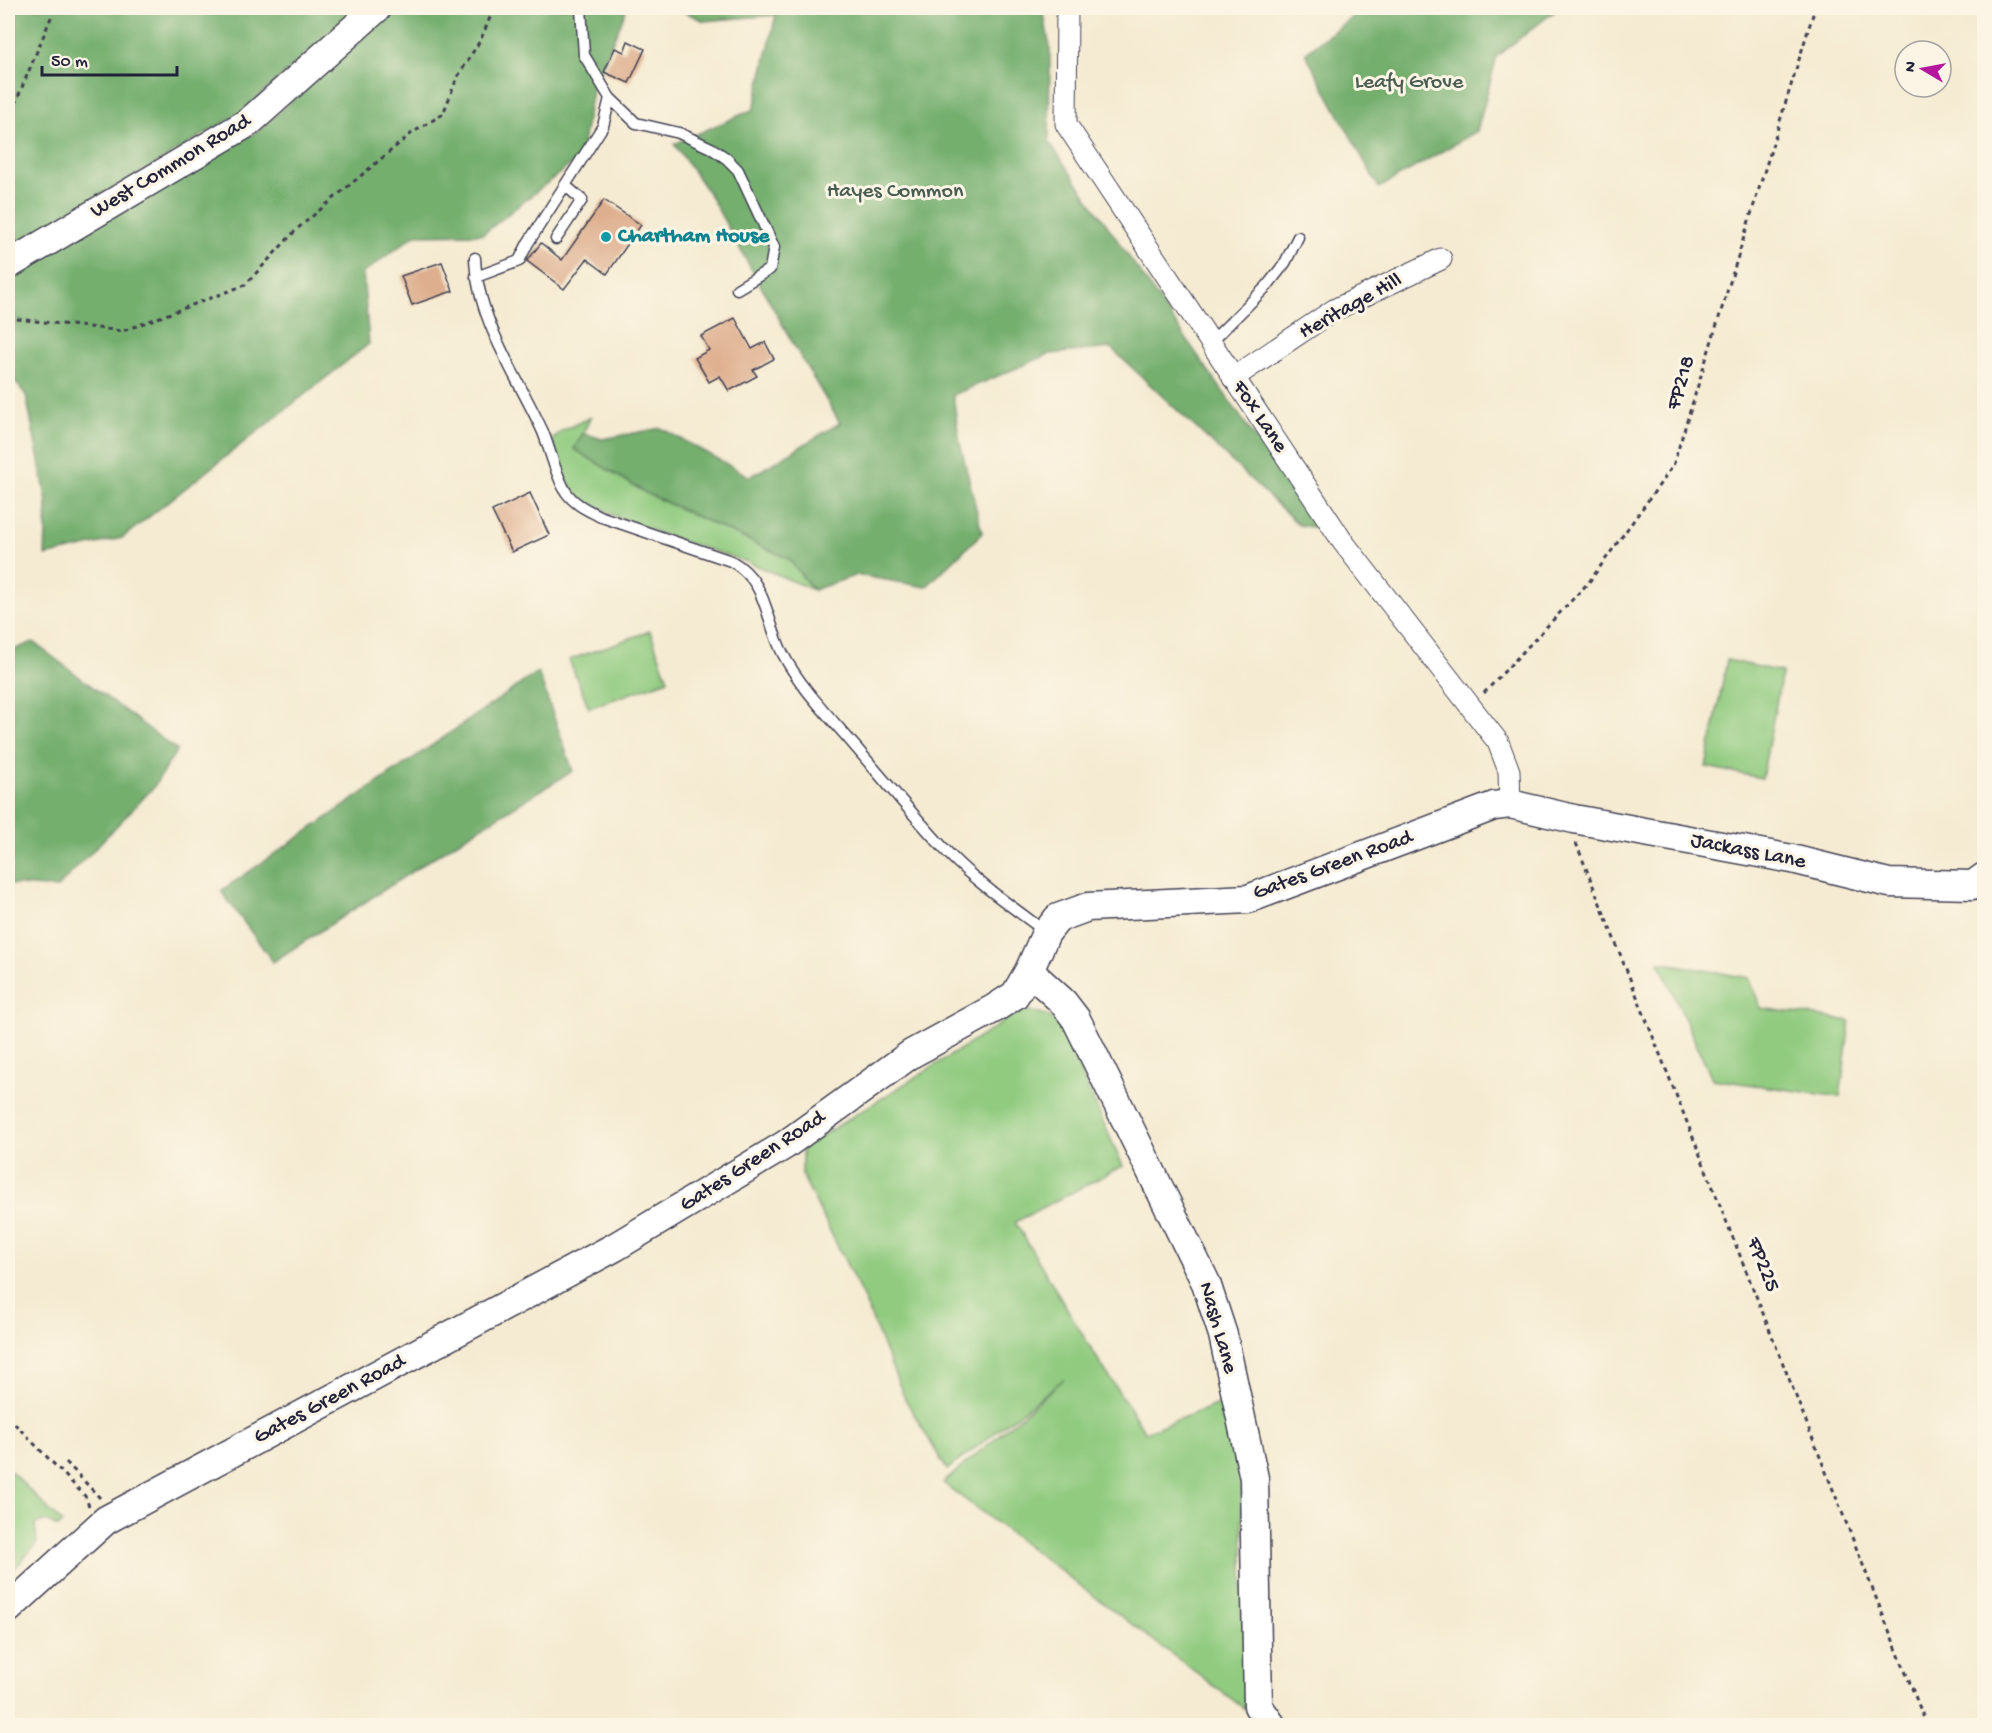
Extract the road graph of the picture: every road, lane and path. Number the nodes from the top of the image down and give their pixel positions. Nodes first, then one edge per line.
1 (55, 8) edge
2 (377, 8) edge
3 (494, 8) edge
4 (580, 8) edge
5 (1067, 8) edge
6 (1815, 8) edge
7 (610, 98) junction
8 (8, 121) edge
9 (566, 186) junction
10 (1298, 237) dead end
11 (556, 238) dead end
12 (475, 258) dead end
13 (1441, 260) dead end
14 (8, 265) edge
15 (476, 277) junction
16 (737, 290) dead end
17 (8, 318) edge
18 (1210, 343) junction
19 (1233, 378) junction
20 (1471, 707) junction
21 (1510, 804) junction
22 (1565, 817) junction
23 (1984, 877) edge
24 (1046, 933) junction
25 (1029, 971) junction
26 (8, 1417) edge
27 (66, 1462) dead end
28 (109, 1519) junction
29 (8, 1609) edge
30 (1272, 1725) edge
31 (1927, 1725) edge

1 - 8 path
2 - 14 street, West Common Road
3 - 17 path
4 - 7 lane
5 - 18 street, Fox Lane
6 - 20 path, FP218
7 - 9 lane
7 - 16 lane
9 - 11 lane
9 - 15 lane
10 - 18 lane
12 - 15 lane
13 - 19 street, Heritage Hill
15 - 24 lane
18 - 19 street, Fox Lane
19 - 20 street, Fox Lane
20 - 21 street, Fox Lane
21 - 22 street, Jackass Lane
21 - 24 street, Gates Green Road
22 - 23 street, Jackass Lane
22 - 31 path, FP225
24 - 25 street, Gates Green Road
25 - 28 street, Gates Green Road
25 - 30 street, Nash Lane
26 - 28 path
27 - 28 path
28 - 29 street, Gates Green Road

